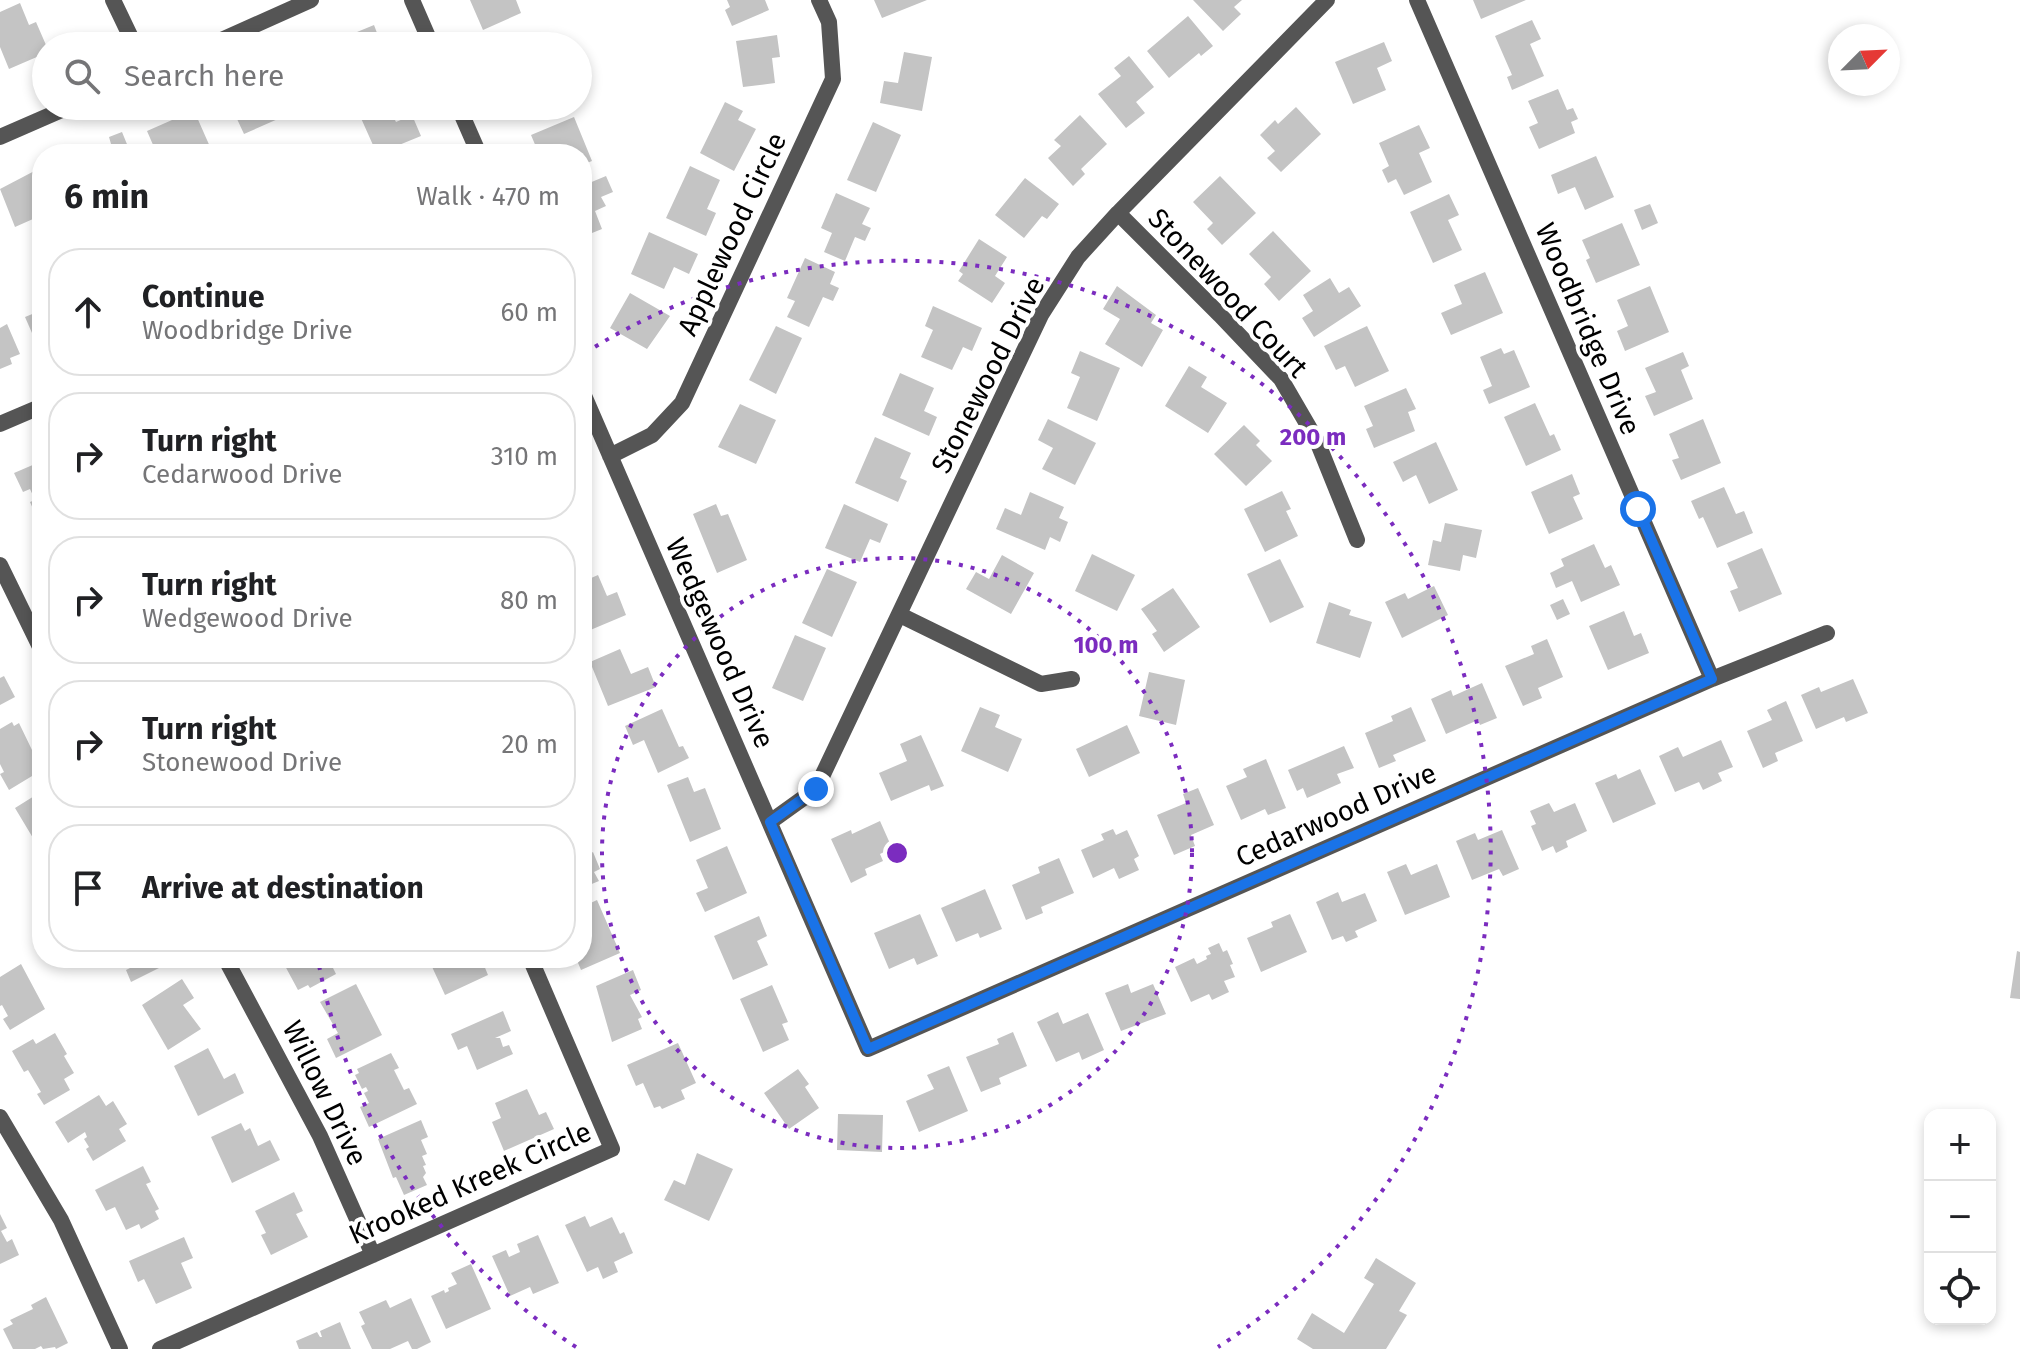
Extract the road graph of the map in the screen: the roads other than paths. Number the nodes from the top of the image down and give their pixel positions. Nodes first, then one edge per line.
1 (113, 0) edge
2 (311, 0) edge
3 (412, 0) edge
4 (819, 0) edge
5 (1327, 0) edge
6 (1417, 0) edge
7 (128, 32) edge
8 (239, 32) edge
9 (426, 32) edge
10 (39, 120) edge
11 (464, 120) edge
12 (0, 137) edge
13 (475, 144) edge
14 (1118, 213) junction
15 (32, 410) edge
16 (592, 414) edge
17 (0, 424) edge
18 (610, 456) junction
19 (1357, 540) dead end
20 (0, 565) edge
21 (900, 615) junction
22 (32, 631) edge
23 (1827, 633) dead end
24 (1072, 679) dead end
25 (1712, 679) junction
26 (770, 822) junction
27 (230, 968) edge
28 (534, 968) edge
29 (868, 1049) joint
30 (0, 1117) edge
31 (373, 1255) junction
32 (120, 1349) edge
33 (160, 1349) edge

1 - 7 street
2 - 8 street
3 - 9 street
4 - 18 street, Applewood Circle
5 - 14 street, Stonewood Drive
6 - 25 street, Woodbridge Drive
10 - 12 street
11 - 13 street
14 - 19 street, Stonewood Court
14 - 21 street, Stonewood Drive
15 - 17 street
16 - 18 street, Wedgewood Drive
18 - 26 street, Wedgewood Drive
20 - 22 street
21 - 24 street
21 - 26 street, Stonewood Drive
23 - 25 street, Cedarwood Drive
25 - 29 street, Cedarwood Drive
26 - 29 street, Wedgewood Drive
27 - 31 street, Willow Drive
28 - 31 street, Krooked Kreek Circle
30 - 32 street
31 - 33 street, Krooked Kreek Circle

